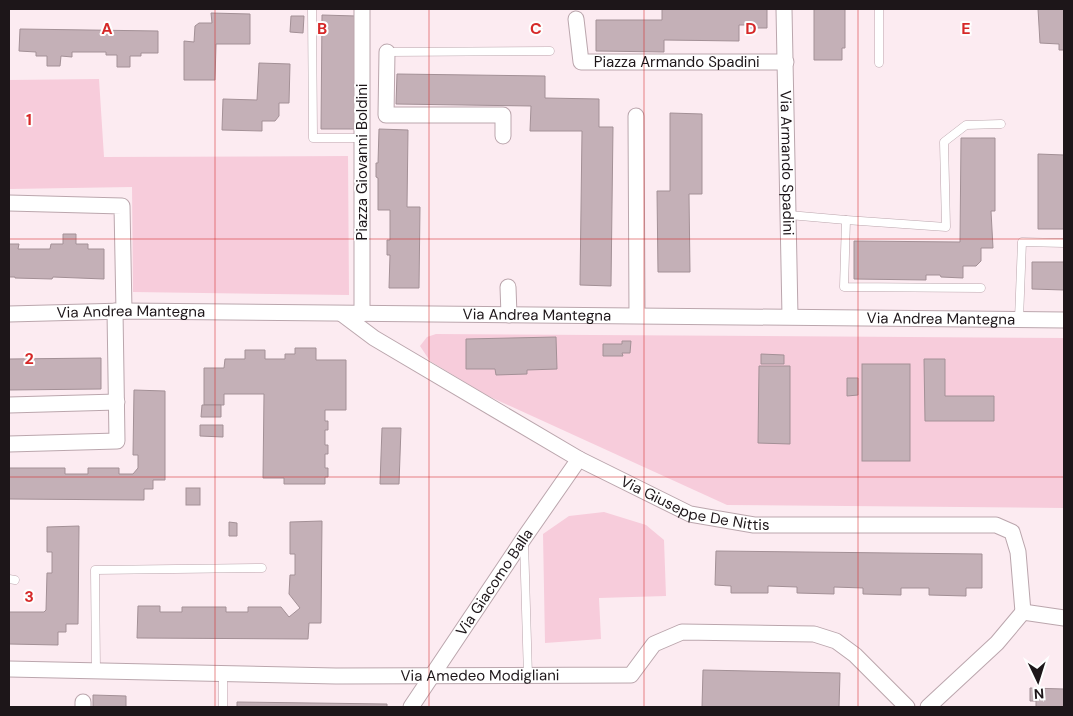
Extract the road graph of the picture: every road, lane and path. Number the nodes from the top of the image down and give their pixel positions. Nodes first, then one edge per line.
1 (312, 9) edge
2 (362, 9) edge
3 (784, 9) edge
4 (879, 9) edge
5 (576, 19) dead end
6 (550, 51) dead end
7 (387, 52) joint
8 (786, 62) junction
9 (880, 63) dead end
10 (636, 116) dead end
11 (1001, 124) dead end
12 (503, 136) dead end
13 (362, 138) junction
14 (9, 203) edge
15 (789, 215) junction
16 (846, 220) junction
17 (1064, 243) edge
18 (508, 287) dead end
19 (981, 288) dead end
20 (120, 311) junction
21 (9, 314) edge
22 (342, 314) junction
23 (362, 314) junction
24 (509, 315) junction
25 (637, 315) junction
26 (790, 316) junction
27 (1019, 319) junction
28 (1064, 320) edge
29 (117, 402) junction
30 (9, 404) edge
31 (9, 444) edge
32 (579, 459) junction
33 (524, 538) junction
34 (262, 568) dead end
35 (1024, 612) junction
36 (1064, 618) edge
37 (9, 669) edge
38 (96, 671) junction
39 (223, 675) junction
40 (528, 676) junction
41 (431, 677) junction
42 (223, 707) edge
43 (412, 707) edge
44 (907, 707) edge
45 (928, 707) edge

1 - 13 lane
2 - 13 street, Piazza Giovanni Boldini
3 - 8 street, Via Armando Spadini
4 - 9 lane
5 - 8 street, Piazza Armando Spadini
6 - 7 lane
7 - 12 street
8 - 15 street, Via Armando Spadini
10 - 25 street
11 - 16 lane
13 - 23 street, Piazza Giovanni Boldini
14 - 20 street
15 - 16 lane
15 - 26 street, Via Armando Spadini
16 - 19 lane
17 - 27 lane
18 - 24 street
20 - 21 street, Via Andrea Mantegna
20 - 22 street, Via Andrea Mantegna
20 - 29 street
22 - 23 street, Via Andrea Mantegna
22 - 32 street, Via Giuseppe De Nittis
23 - 24 street, Via Andrea Mantegna
24 - 25 street, Via Andrea Mantegna
25 - 26 street, Via Andrea Mantegna
26 - 27 street, Via Andrea Mantegna
27 - 28 street, Via Andrea Mantegna
29 - 30 street
29 - 31 street
32 - 33 street, Via Giacomo Balla
32 - 35 street, Via Giuseppe De Nittis
33 - 40 lane
33 - 41 street, Via Giacomo Balla
34 - 38 lane
35 - 36 street
35 - 45 street
37 - 38 street, Via Amedeo Modigliani
38 - 39 street, Via Amedeo Modigliani
39 - 41 street, Via Amedeo Modigliani
39 - 42 lane
40 - 41 street, Via Amedeo Modigliani
40 - 44 street, Via Amedeo Modigliani
41 - 43 street, Via Giacomo Balla

